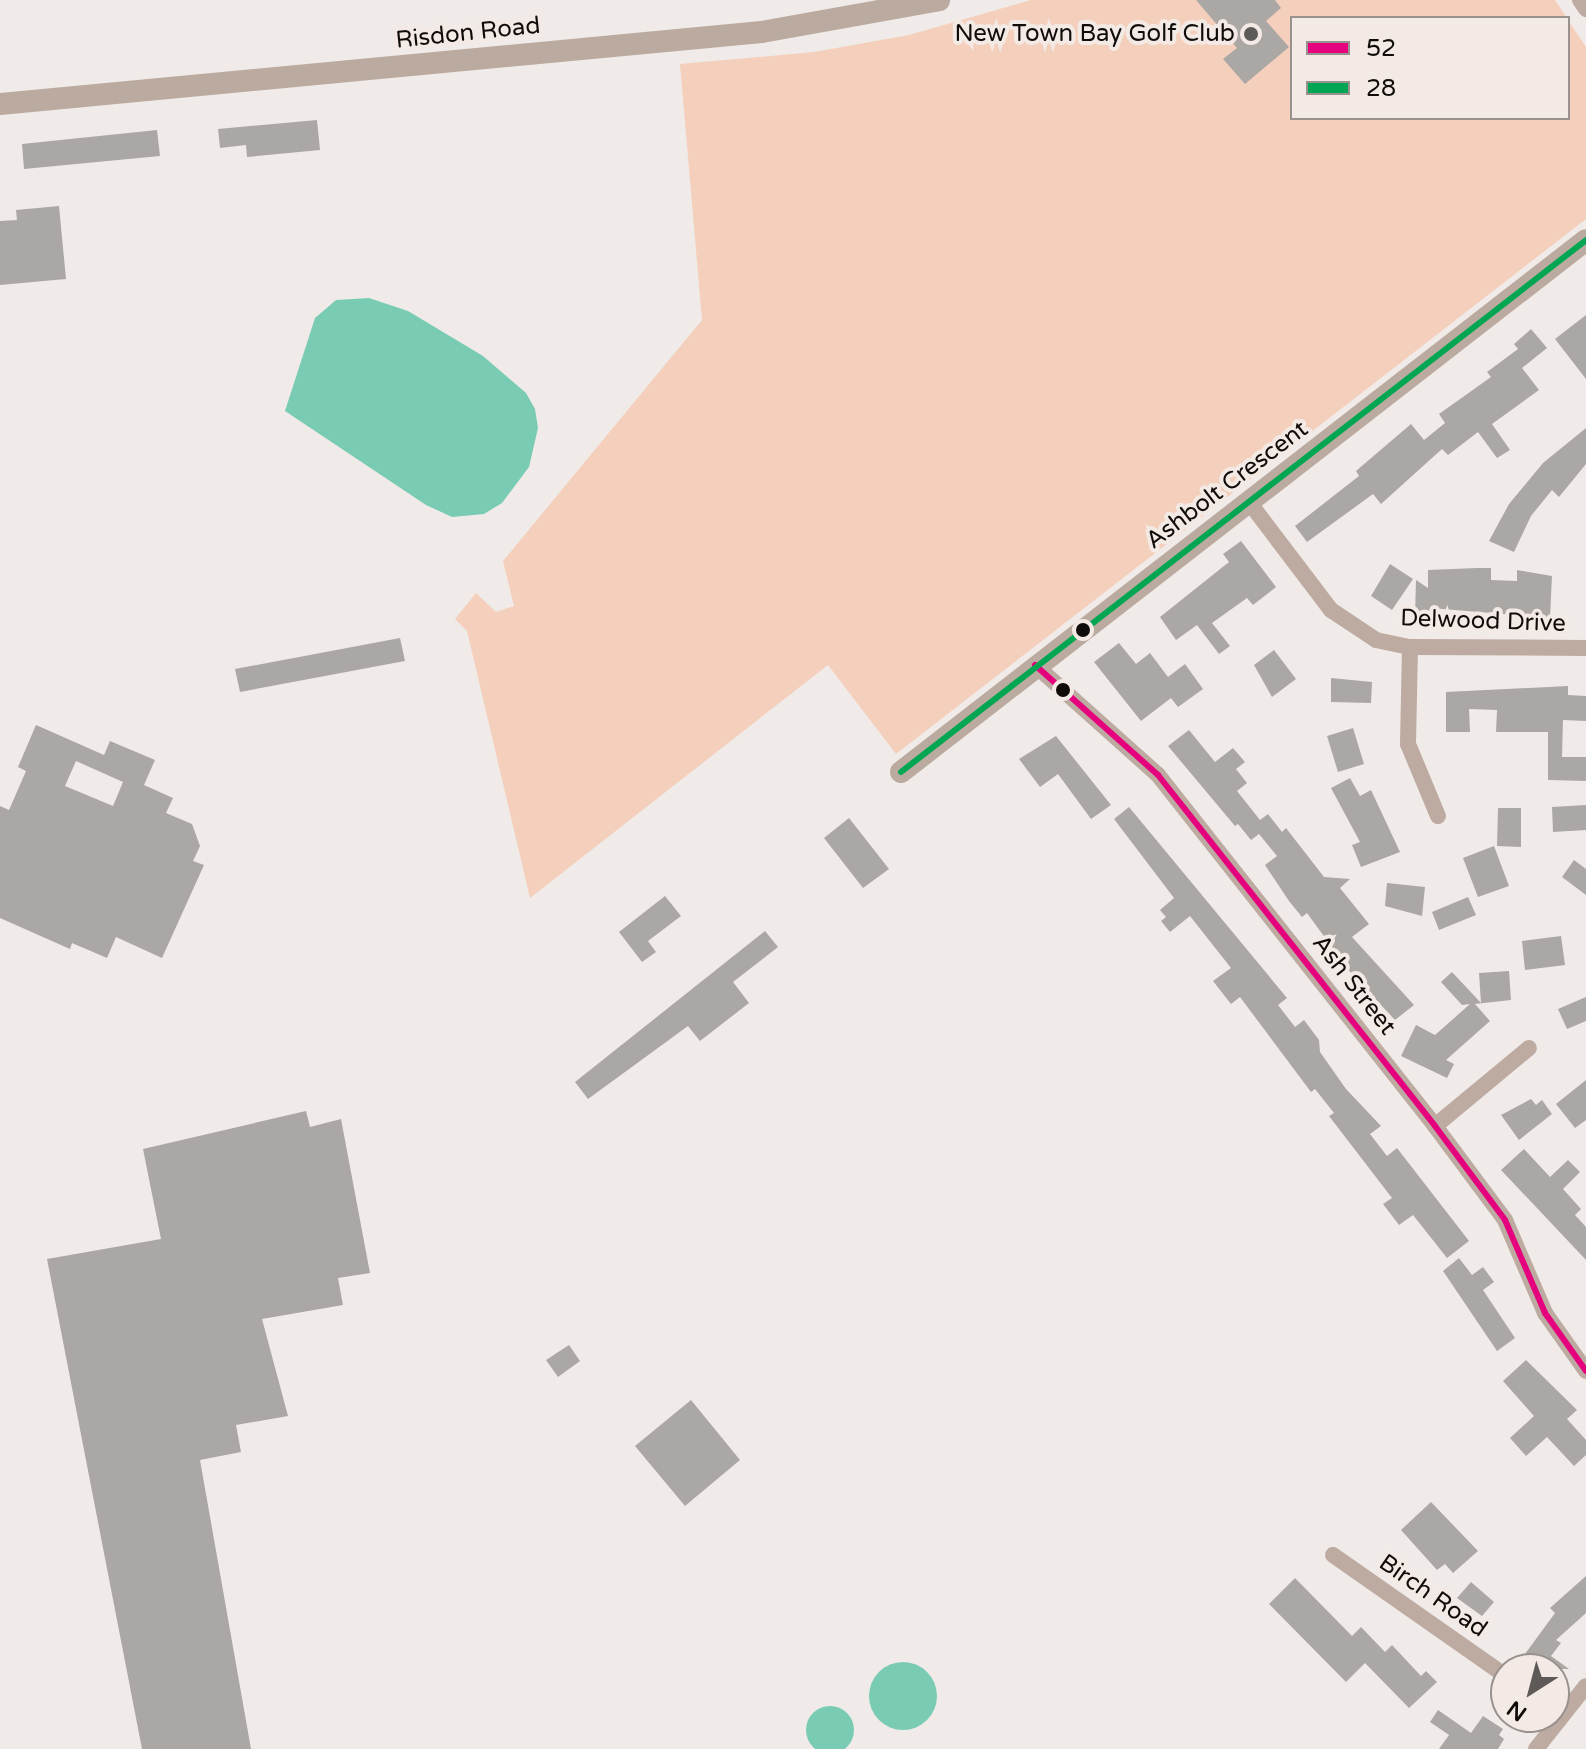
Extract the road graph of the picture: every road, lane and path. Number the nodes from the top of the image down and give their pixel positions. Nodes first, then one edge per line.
1 (939, 0) edge
2 (1580, 0) edge
3 (1586, 9) edge
4 (0, 104) edge
5 (1586, 240) edge
6 (1249, 502) junction
7 (1410, 647) junction
8 (1586, 648) edge
9 (1035, 665) junction
10 (901, 772) dead end
11 (1438, 816) dead end
12 (1529, 1048) dead end
13 (1435, 1126) junction
14 (1586, 1371) edge
15 (1333, 1555) dead end
16 (1490, 1665) edge
17 (1586, 1686) edge
18 (1570, 1702) edge

1 - 4 street, Risdon Road
2 - 3 street
5 - 6 street, Ashbolt Crescent
6 - 7 street, Delwood Drive
6 - 9 street, Ashbolt Crescent
7 - 8 street, Delwood Drive
7 - 11 street
9 - 10 street, Ashbolt Crescent
9 - 13 street, Ash Street
12 - 13 street
13 - 14 street, Ash Street
15 - 16 street, Birch Road
17 - 18 street

